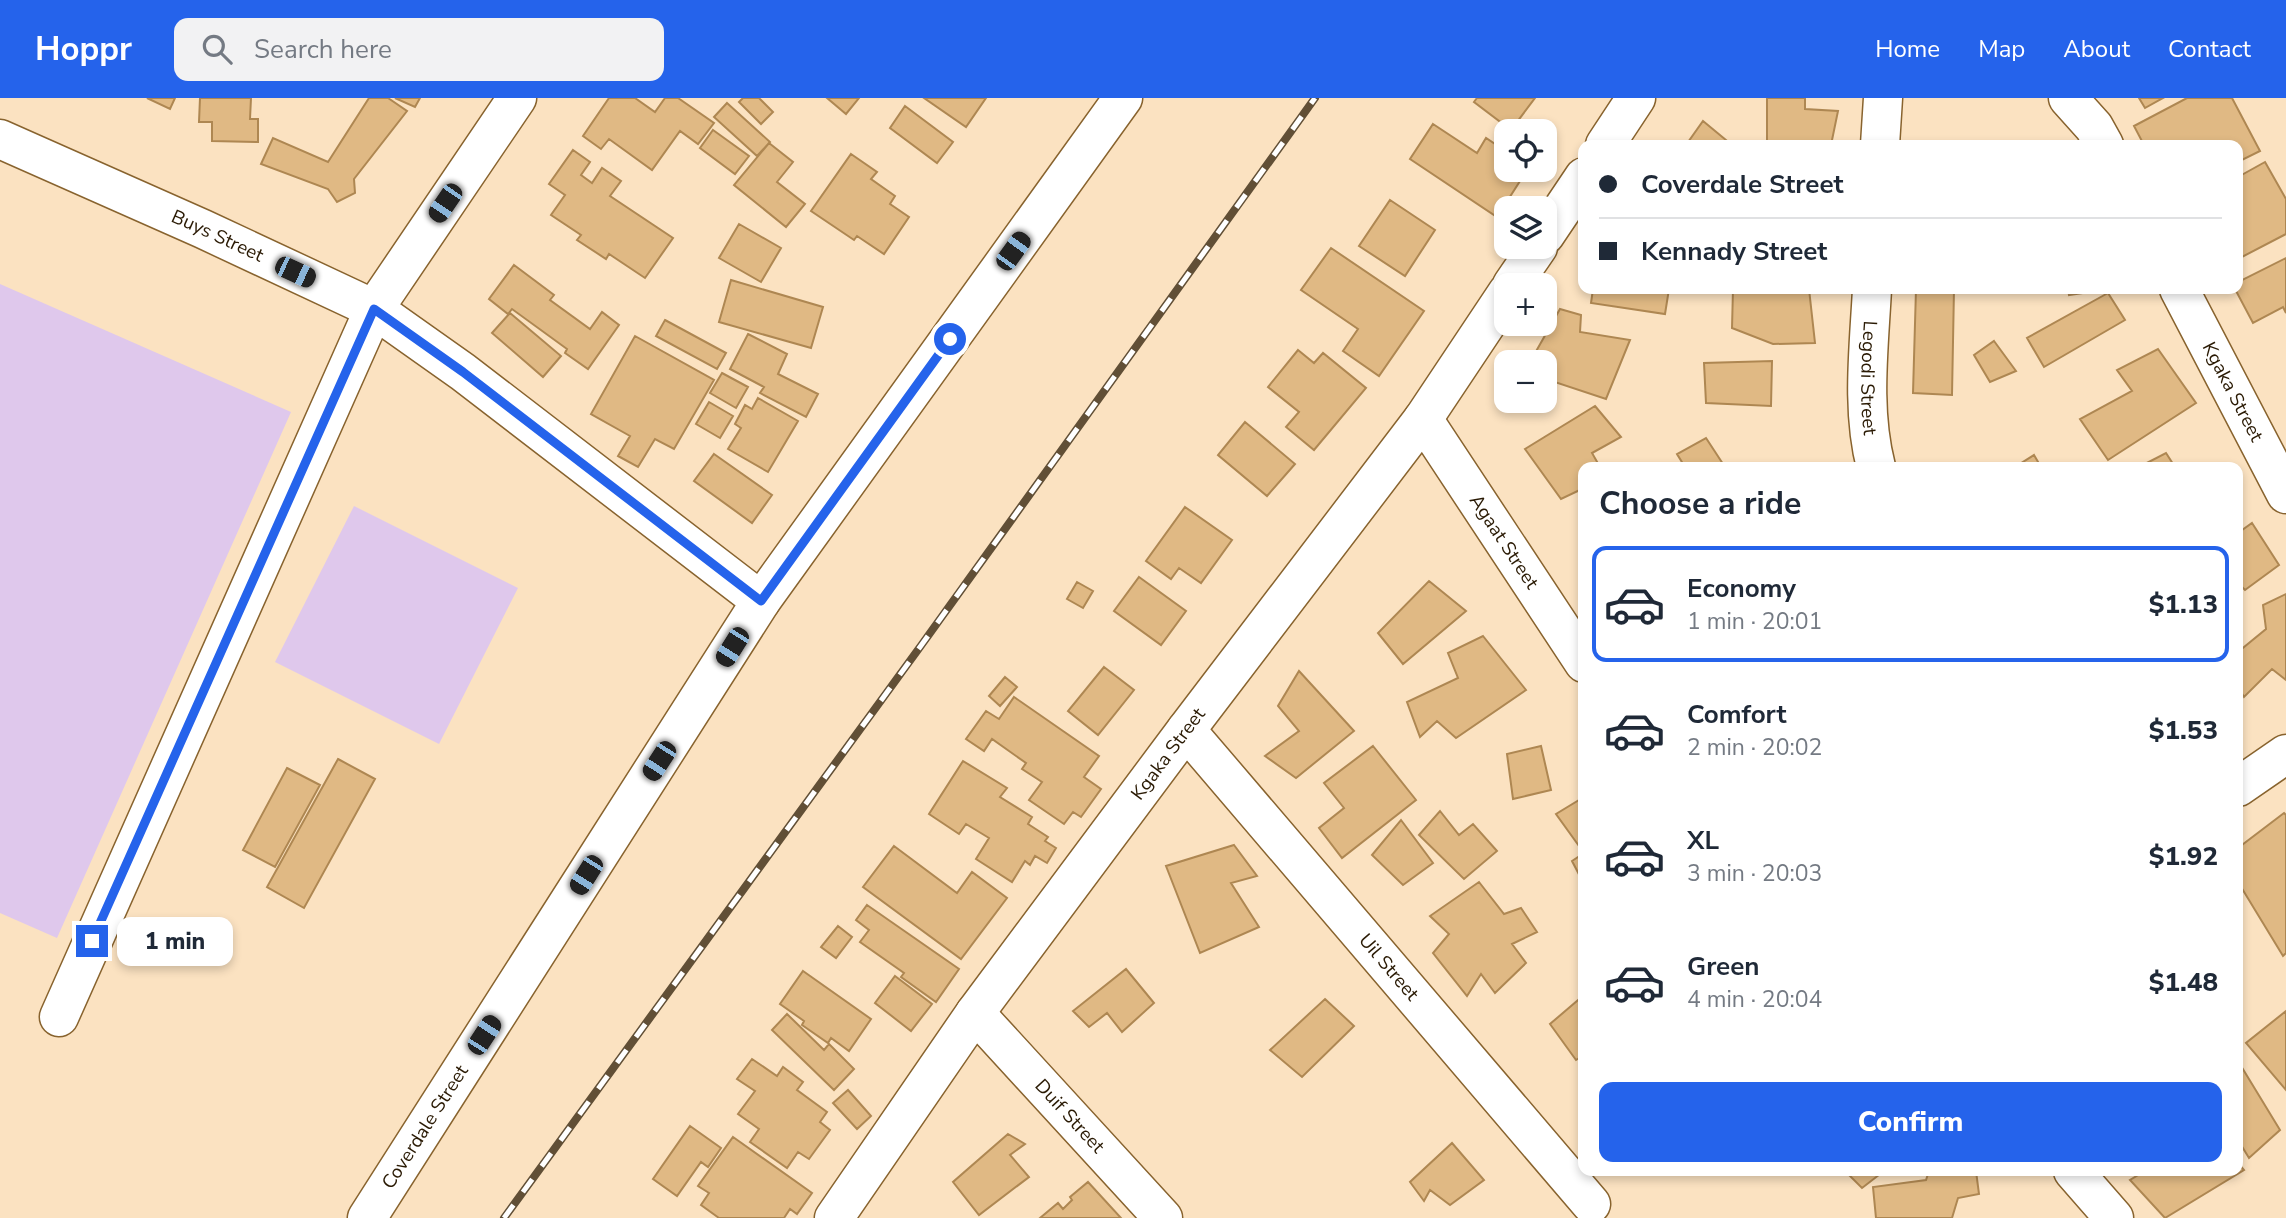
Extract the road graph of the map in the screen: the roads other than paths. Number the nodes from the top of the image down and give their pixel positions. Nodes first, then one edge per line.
1 (517, 98) edge
2 (1123, 98) edge
3 (1636, 98) edge
4 (1883, 98) edge
5 (2068, 98) edge
6 (0, 139) edge
7 (1608, 140) edge
8 (1880, 140) edge
9 (2101, 140) edge
10 (1578, 186) edge
11 (1557, 217) edge
12 (1872, 294) edge
13 (2182, 294) edge
14 (374, 309) junction
15 (1494, 312) edge
16 (1423, 419) junction
17 (1875, 462) edge
18 (2286, 494) edge
19 (761, 601) junction
20 (1578, 654) edge
21 (1186, 730) junction
22 (2286, 754) edge
23 (2243, 784) edge
24 (975, 1013) junction
25 (59, 1017) dead end
26 (2077, 1176) edge
27 (1591, 1204) dead end
28 (367, 1218) edge
29 (834, 1218) edge
30 (1163, 1218) edge
31 (2114, 1218) edge

1 - 14 street
2 - 19 street, Coverdale Street
3 - 7 street
4 - 8 street
5 - 9 street
6 - 14 street, Buys Street
10 - 11 street
12 - 17 street, Legodi Street
13 - 18 street, Kgaka Street
14 - 19 street, Buys Street
14 - 25 street
15 - 16 street, Kgaka Street
16 - 20 street, Agaat Street
16 - 21 street, Kgaka Street
19 - 28 street, Coverdale Street
21 - 24 street, Kgaka Street
21 - 27 street, Uil Street
22 - 23 street
24 - 29 street, Kgaka Street
24 - 30 street, Duif Street
26 - 31 street

